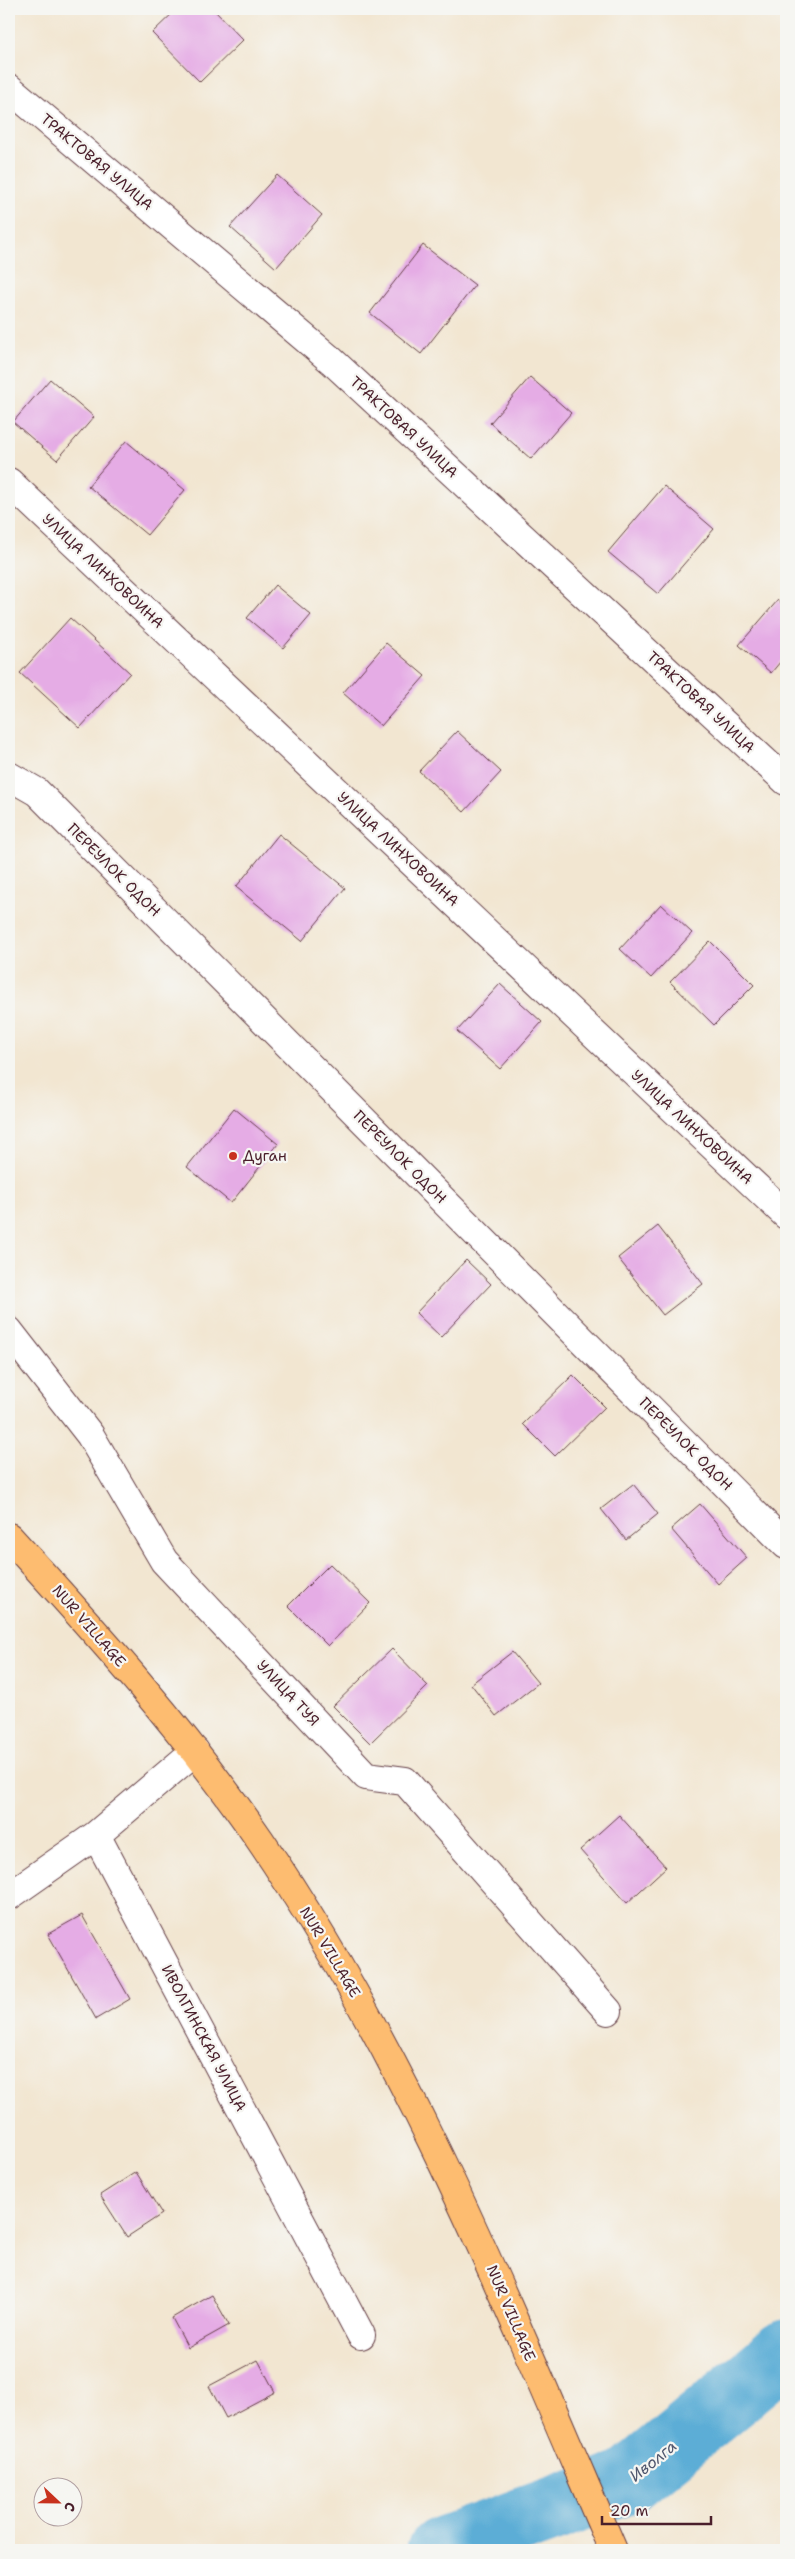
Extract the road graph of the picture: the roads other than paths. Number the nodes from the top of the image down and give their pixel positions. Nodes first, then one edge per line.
1 (9, 88) edge
2 (9, 482) edge
3 (9, 776) edge
4 (786, 781) edge
5 (786, 1215) edge
6 (9, 1331) edge
7 (9, 1537) edge
8 (786, 1545) edge
9 (195, 1751) junction
10 (96, 1835) junction
11 (9, 1896) edge
12 (608, 2011) dead end
13 (361, 2334) dead end
14 (613, 2550) edge

1 - 4 street, ТРАКТОВАЯ УЛИЦА
2 - 5 street, УЛИЦА ЛИНХОВОИНА
3 - 8 street, ПЕРЕУЛОК ОДОН
6 - 12 street, УЛИЦА ТУЯ
7 - 9 highway, NUR VILLAGE
9 - 10 street
9 - 14 highway, NUR VILLAGE
10 - 11 street
10 - 13 street, ИВОЛГИНСКАЯ УЛИЦА

